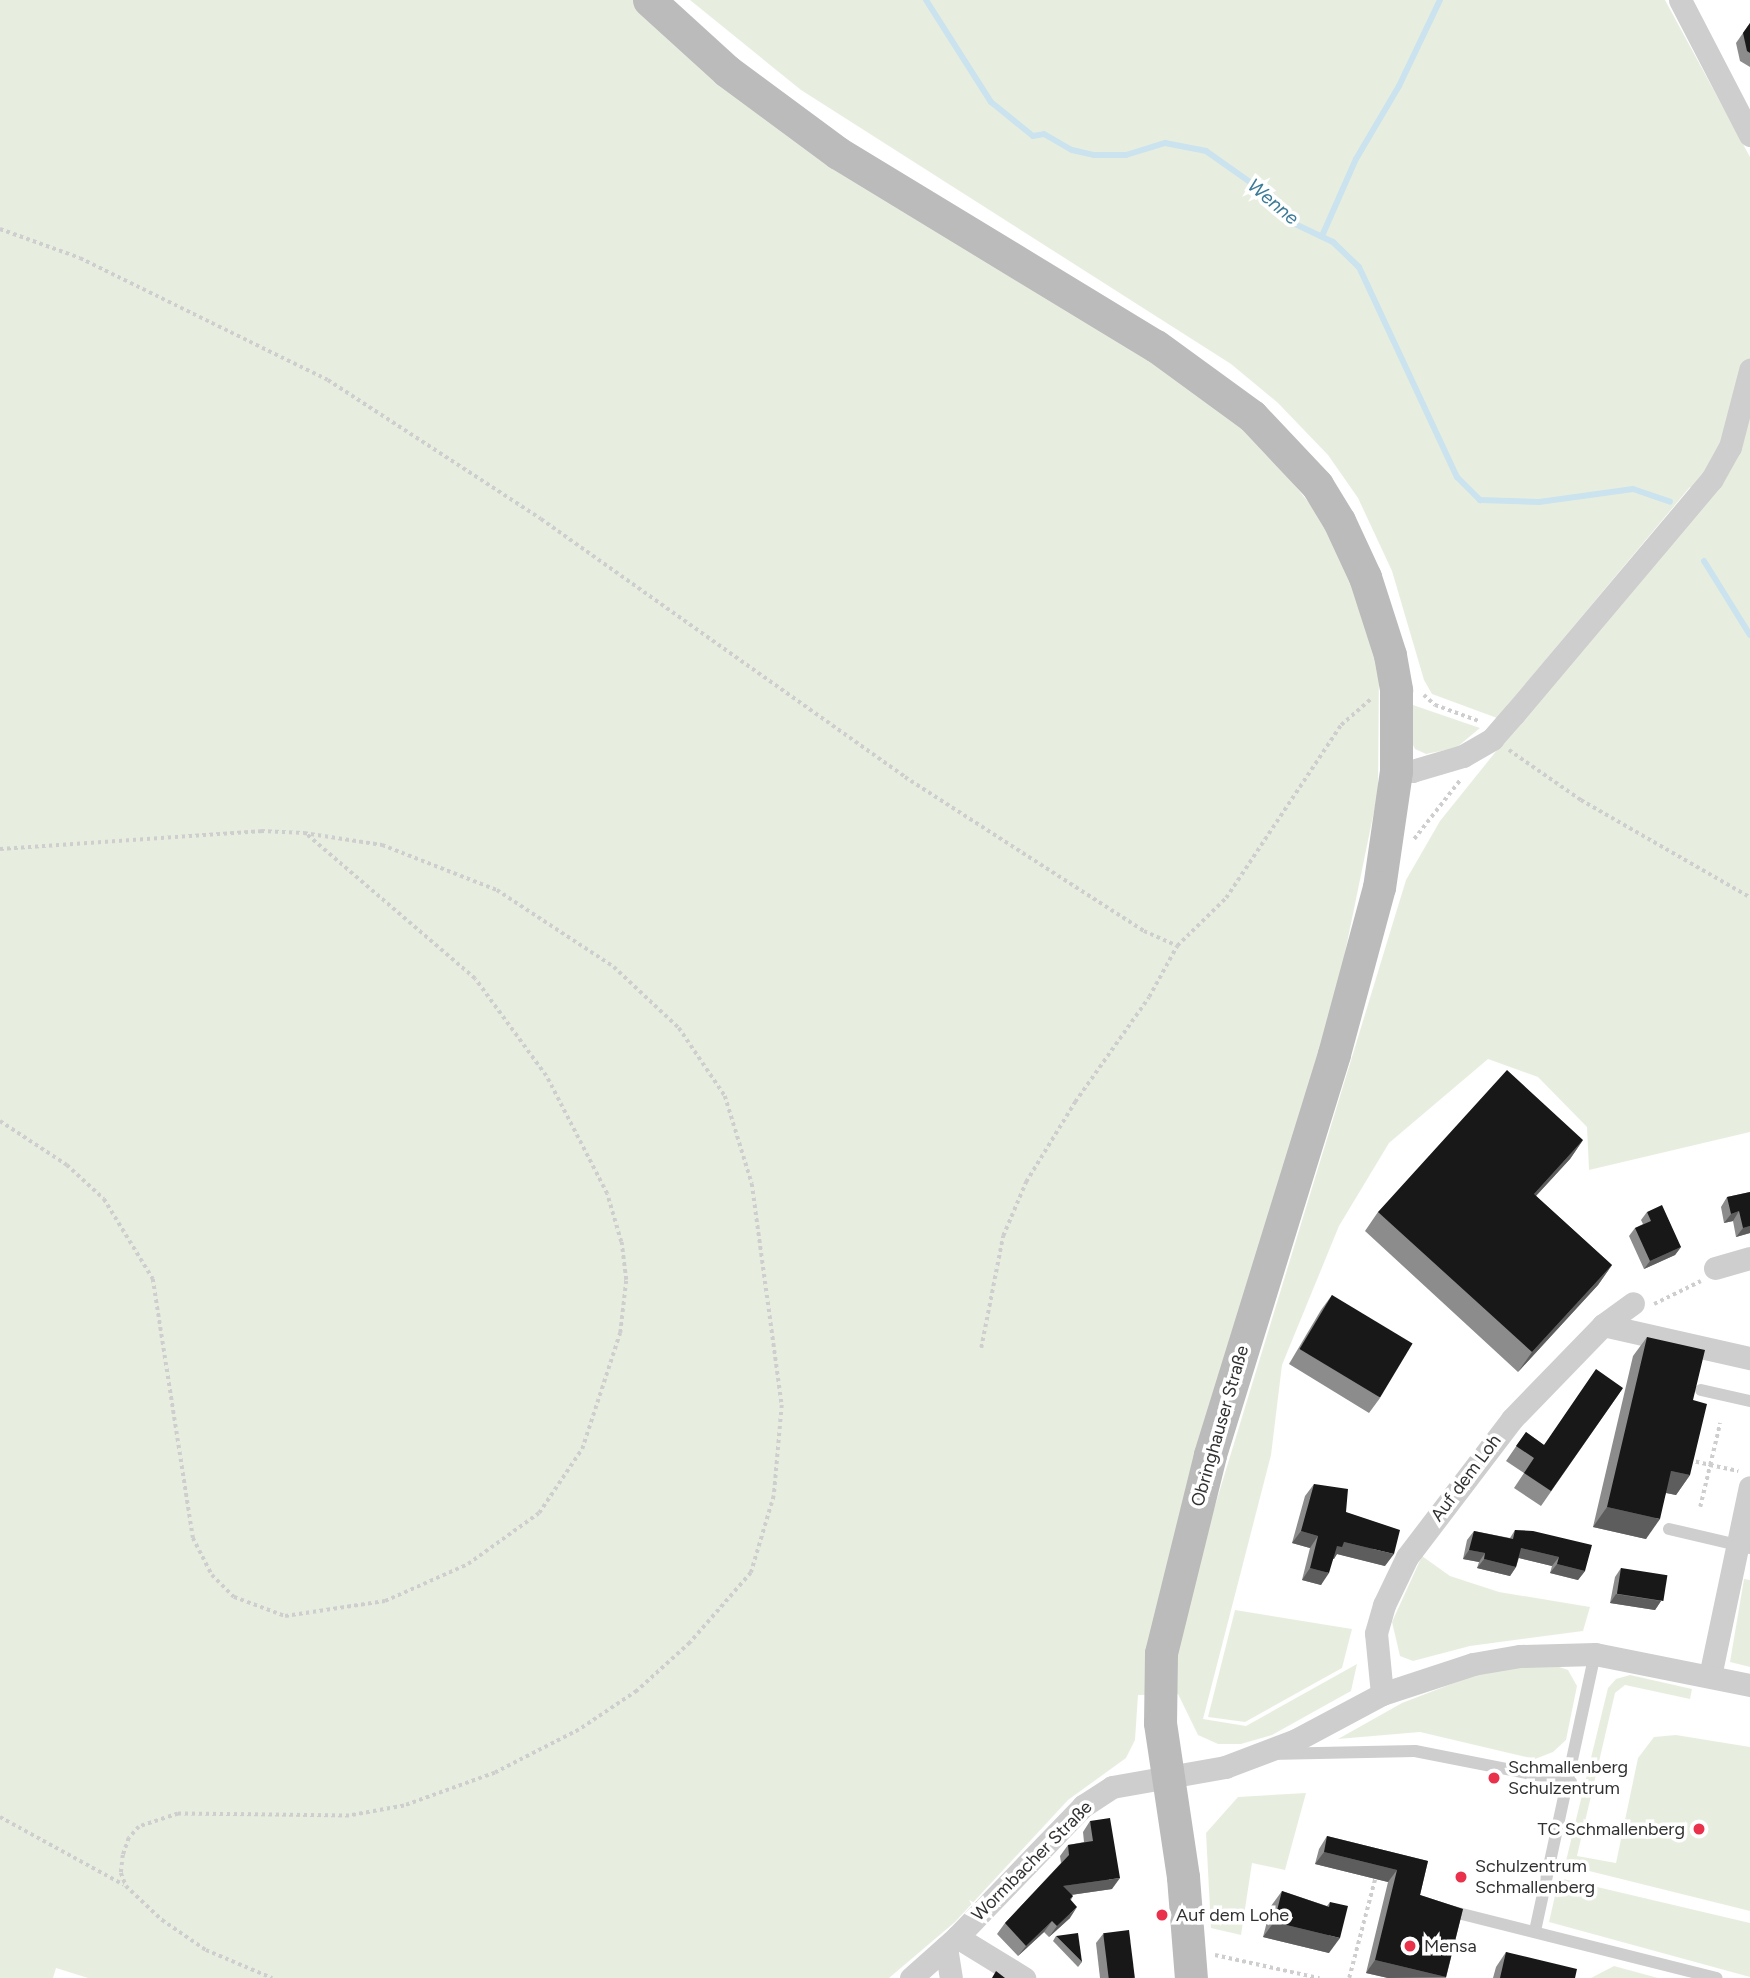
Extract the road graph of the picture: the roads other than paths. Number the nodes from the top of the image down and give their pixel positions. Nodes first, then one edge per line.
1 (649, 0) edge
2 (1680, 0) edge
3 (1750, 135) edge
4 (1750, 370) edge
5 (1396, 771) junction
6 (1750, 1258) edge
7 (1715, 1268) road end
8 (1630, 1306) road end
9 (1602, 1325) junction
10 (1750, 1357) edge
11 (1701, 1390) edge
12 (1750, 1401) edge
13 (1750, 1487) edge
14 (1670, 1529) dead end
15 (1743, 1546) edge
16 (1595, 1654) junction
17 (1710, 1676) junction
18 (1750, 1685) edge
19 (1382, 1694) junction
20 (1265, 1754) junction
21 (1170, 1780) junction
22 (1571, 1782) junction
23 (1429, 1906) edge
24 (1535, 1931) junction
25 (952, 1942) junction
26 (1191, 1968) edge
27 (911, 1978) edge
28 (951, 1978) edge
29 (1024, 1978) edge
30 (1717, 1978) edge

1 - 5 street, Obringhauser Straße
2 - 3 street
4 - 5 street
5 - 21 street, Obringhauser Straße
6 - 7 street
8 - 9 street, Auf dem Loh
9 - 10 street
9 - 19 street, Auf dem Loh
11 - 12 lane
13 - 15 street
14 - 15 lane
15 - 17 street
16 - 17 street
16 - 19 street
16 - 22 lane
17 - 18 street
19 - 20 street
20 - 21 street
20 - 22 lane
21 - 25 street, Wormbacher Straße
21 - 26 street, Obringhauser Straße
22 - 24 lane
23 - 24 lane
24 - 30 lane
25 - 27 street, Wormbacher Straße
25 - 28 street
25 - 29 street

